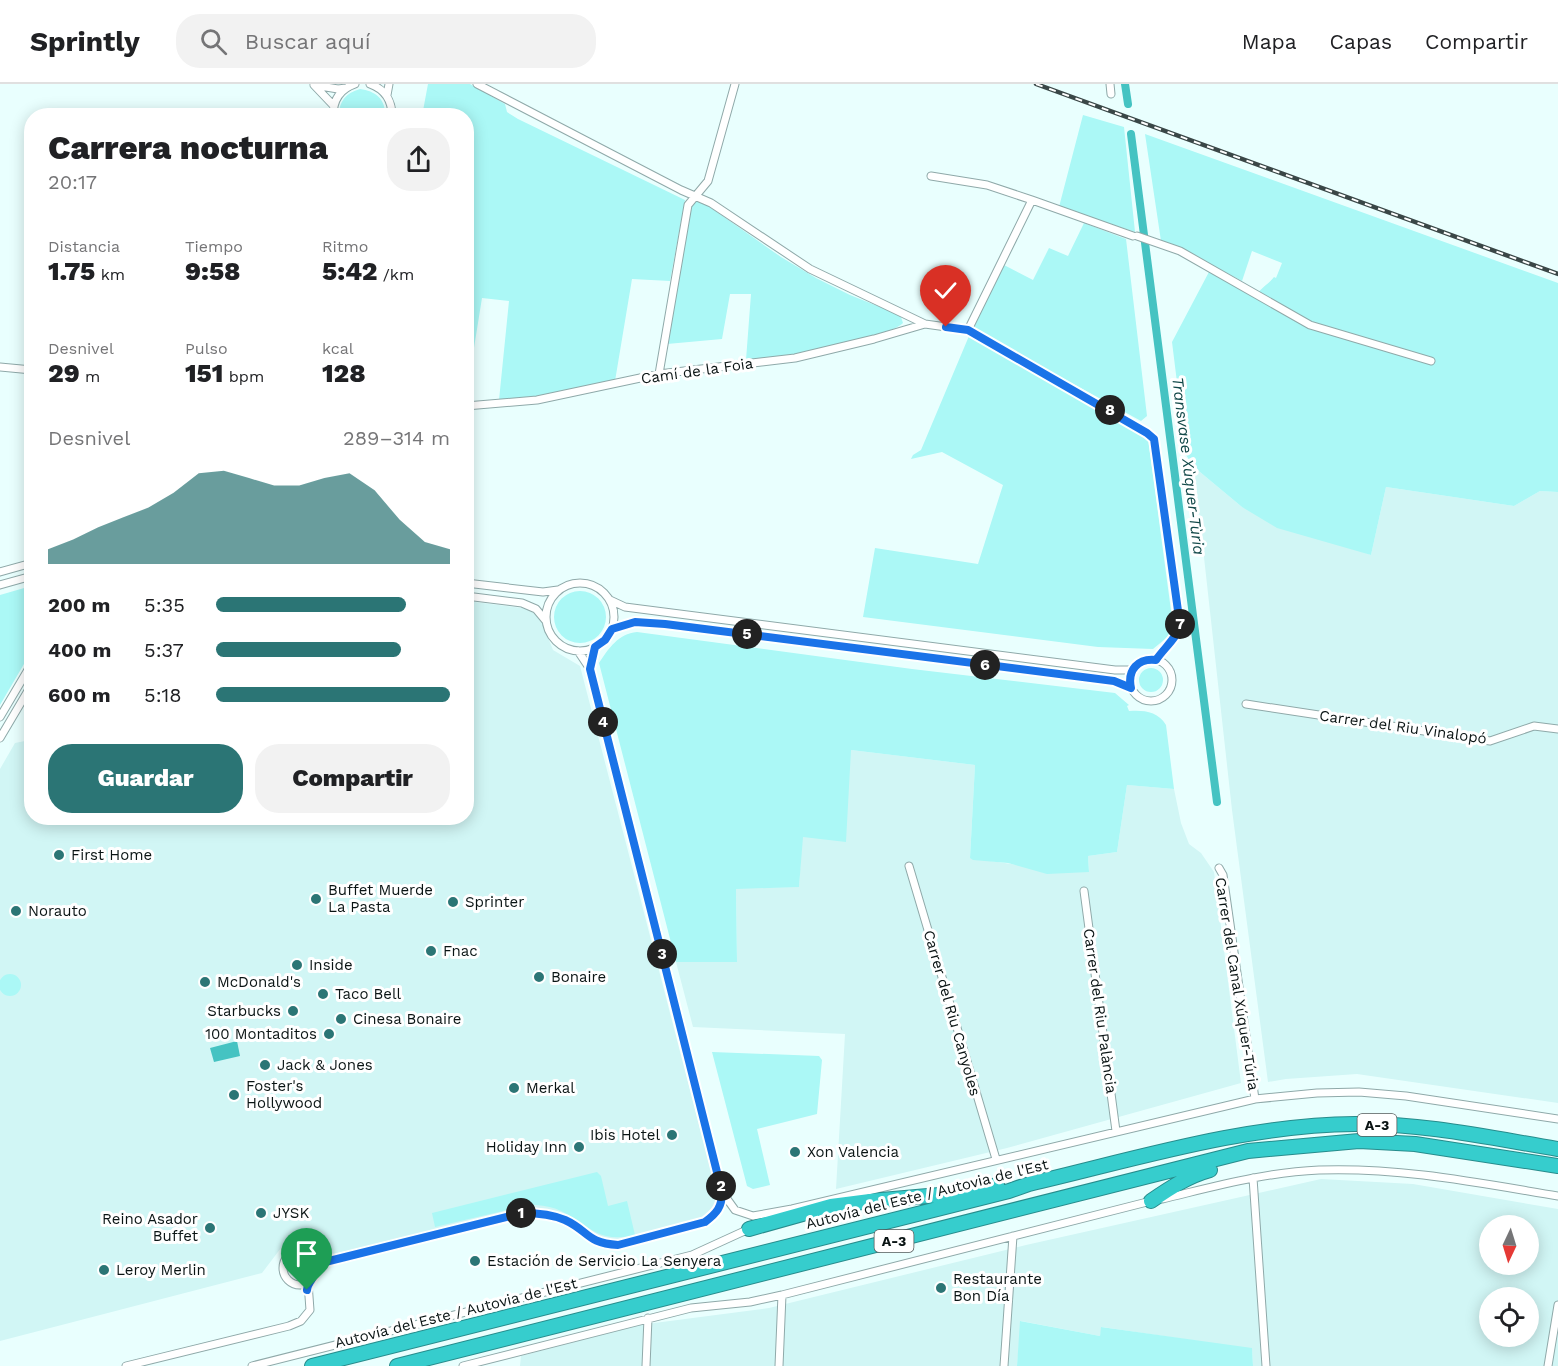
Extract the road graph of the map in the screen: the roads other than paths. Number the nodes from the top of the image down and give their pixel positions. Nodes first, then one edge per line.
1 (313, 84) edge
2 (355, 84) edge
3 (370, 84) edge
4 (389, 84) edge
5 (477, 84) edge
6 (735, 84) edge
7 (1110, 84) edge
8 (346, 88) junction
9 (1111, 94) dead end
10 (387, 96) junction
11 (333, 105) joint
12 (391, 108) edge
13 (931, 176) dead end
14 (696, 195) junction
15 (1032, 200) junction
16 (925, 324) junction
17 (968, 330) junction
18 (1431, 361) dead end
19 (0, 367) edge
20 (24, 368) edge
21 (658, 374) junction
22 (474, 405) edge
23 (24, 565) edge
24 (0, 572) edge
25 (24, 579) edge
26 (474, 584) edge
27 (0, 585) edge
28 (558, 590) junction
29 (474, 597) edge
30 (610, 600) junction
31 (546, 621) junction
32 (612, 629) junction
33 (595, 647) junction
34 (578, 651) junction
35 (1156, 660) junction
36 (590, 669) junction
37 (1132, 670) junction
38 (24, 676) edge
39 (1131, 688) junction
40 (24, 698) edge
41 (1246, 704) dead end
42 (0, 717) edge
43 (1558, 729) edge
44 (0, 738) edge
45 (909, 866) dead end
46 (1219, 868) dead end
47 (1084, 891) dead end
48 (1255, 1099) junction
49 (1558, 1119) edge
50 (1116, 1131) junction
51 (1299, 1146) junction
52 (1558, 1149) edge
53 (996, 1160) junction
54 (1558, 1166) edge
55 (1253, 1178) junction
56 (1029, 1184) junction
57 (722, 1192) junction
58 (1558, 1196) edge
59 (1151, 1201) junction
60 (792, 1209) junction
61 (749, 1229) junction
62 (1013, 1236) junction
63 (317, 1264) junction
64 (308, 1283) junction
65 (782, 1294) junction
66 (1558, 1305) edge
67 (648, 1318) junction
68 (433, 1357) junction
69 (126, 1366) edge
70 (252, 1366) edge
71 (312, 1366) edge
72 (397, 1366) edge
73 (412, 1366) edge
74 (463, 1366) edge
75 (646, 1366) edge
76 (778, 1366) edge
77 (1004, 1366) edge
78 (1266, 1366) edge
79 (1548, 1366) edge

1 - 8 street
1 - 11 street
2 - 8 street
3 - 10 street
4 - 10 street
5 - 14 street
6 - 14 street
7 - 9 street
8 - 11 street
10 - 12 street
13 - 15 street
14 - 16 street
14 - 21 street
15 - 17 street
15 - 18 street
16 - 17 street
16 - 21 street, Camí de la Foia
17 - 35 street
19 - 20 street
21 - 22 street, Camí de la Foia
23 - 24 street
25 - 27 street
26 - 28 street
28 - 30 street
28 - 31 street
29 - 31 street
30 - 32 street
30 - 37 street
31 - 34 street
32 - 33 street
32 - 39 street
33 - 34 street
33 - 36 street
34 - 36 street
35 - 37 street
35 - 39 street
36 - 57 street
37 - 39 street
38 - 42 street
40 - 44 street
41 - 43 street, Carrer del Riu Vinalopó
45 - 53 street, Carrer del Riu Canyoles
46 - 48 street, Carrer del Canal Xúquer-Túria
47 - 50 street, Carrer del Riu Palància
48 - 49 street
48 - 50 street
50 - 53 street
51 - 54 highway, A-3
51 - 59 highway
51 - 68 highway, A-3
52 - 56 highway, Autovía del Este / Autovia de l'Est / A-3
53 - 60 street
55 - 58 street
55 - 59 street
55 - 78 street
56 - 61 highway
56 - 71 highway, Autovía del Este / Autovia de l'Est / A-3
57 - 60 street
57 - 63 street
59 - 62 street
60 - 61 street
61 - 70 street
62 - 65 street
62 - 77 street
63 - 64 street
63 - 64 street
64 - 69 street
65 - 67 street
65 - 76 street
66 - 79 street
67 - 74 street
67 - 75 street
68 - 72 highway, A-3
68 - 73 highway

